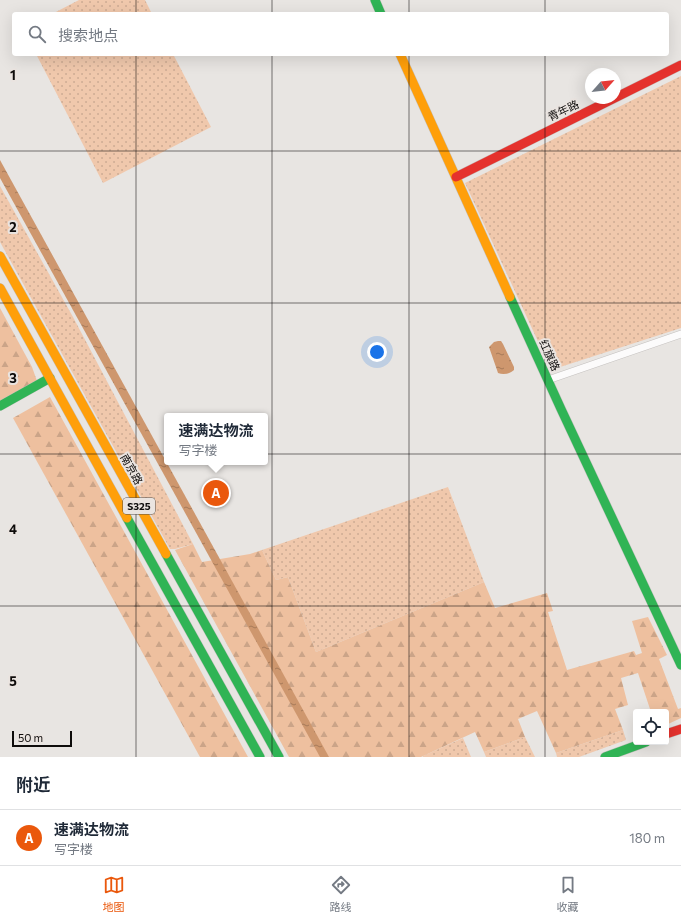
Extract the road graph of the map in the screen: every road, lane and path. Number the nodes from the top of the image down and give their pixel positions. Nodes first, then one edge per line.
1 (375, 0) edge
2 (380, 12) edge
3 (401, 56) edge
4 (681, 65) edge
5 (456, 177) junction
6 (0, 256) edge
7 (0, 288) edge
8 (681, 334) edge
9 (50, 378) junction
10 (548, 380) junction
11 (0, 406) edge
12 (681, 665) edge
13 (681, 729) edge
14 (669, 733) edge
15 (638, 745) edge
16 (260, 757) edge
17 (279, 757) edge
18 (605, 757) edge

1 - 2 main road
3 - 5 main road, 红旗路
4 - 5 main road, 青年路
5 - 10 main road, 红旗路
6 - 17 main road, 南京路 / S325
7 - 9 main road, S325
8 - 10 street
9 - 11 main road
9 - 16 main road, S325
10 - 12 main road, 红旗路
13 - 14 main road
15 - 18 main road

